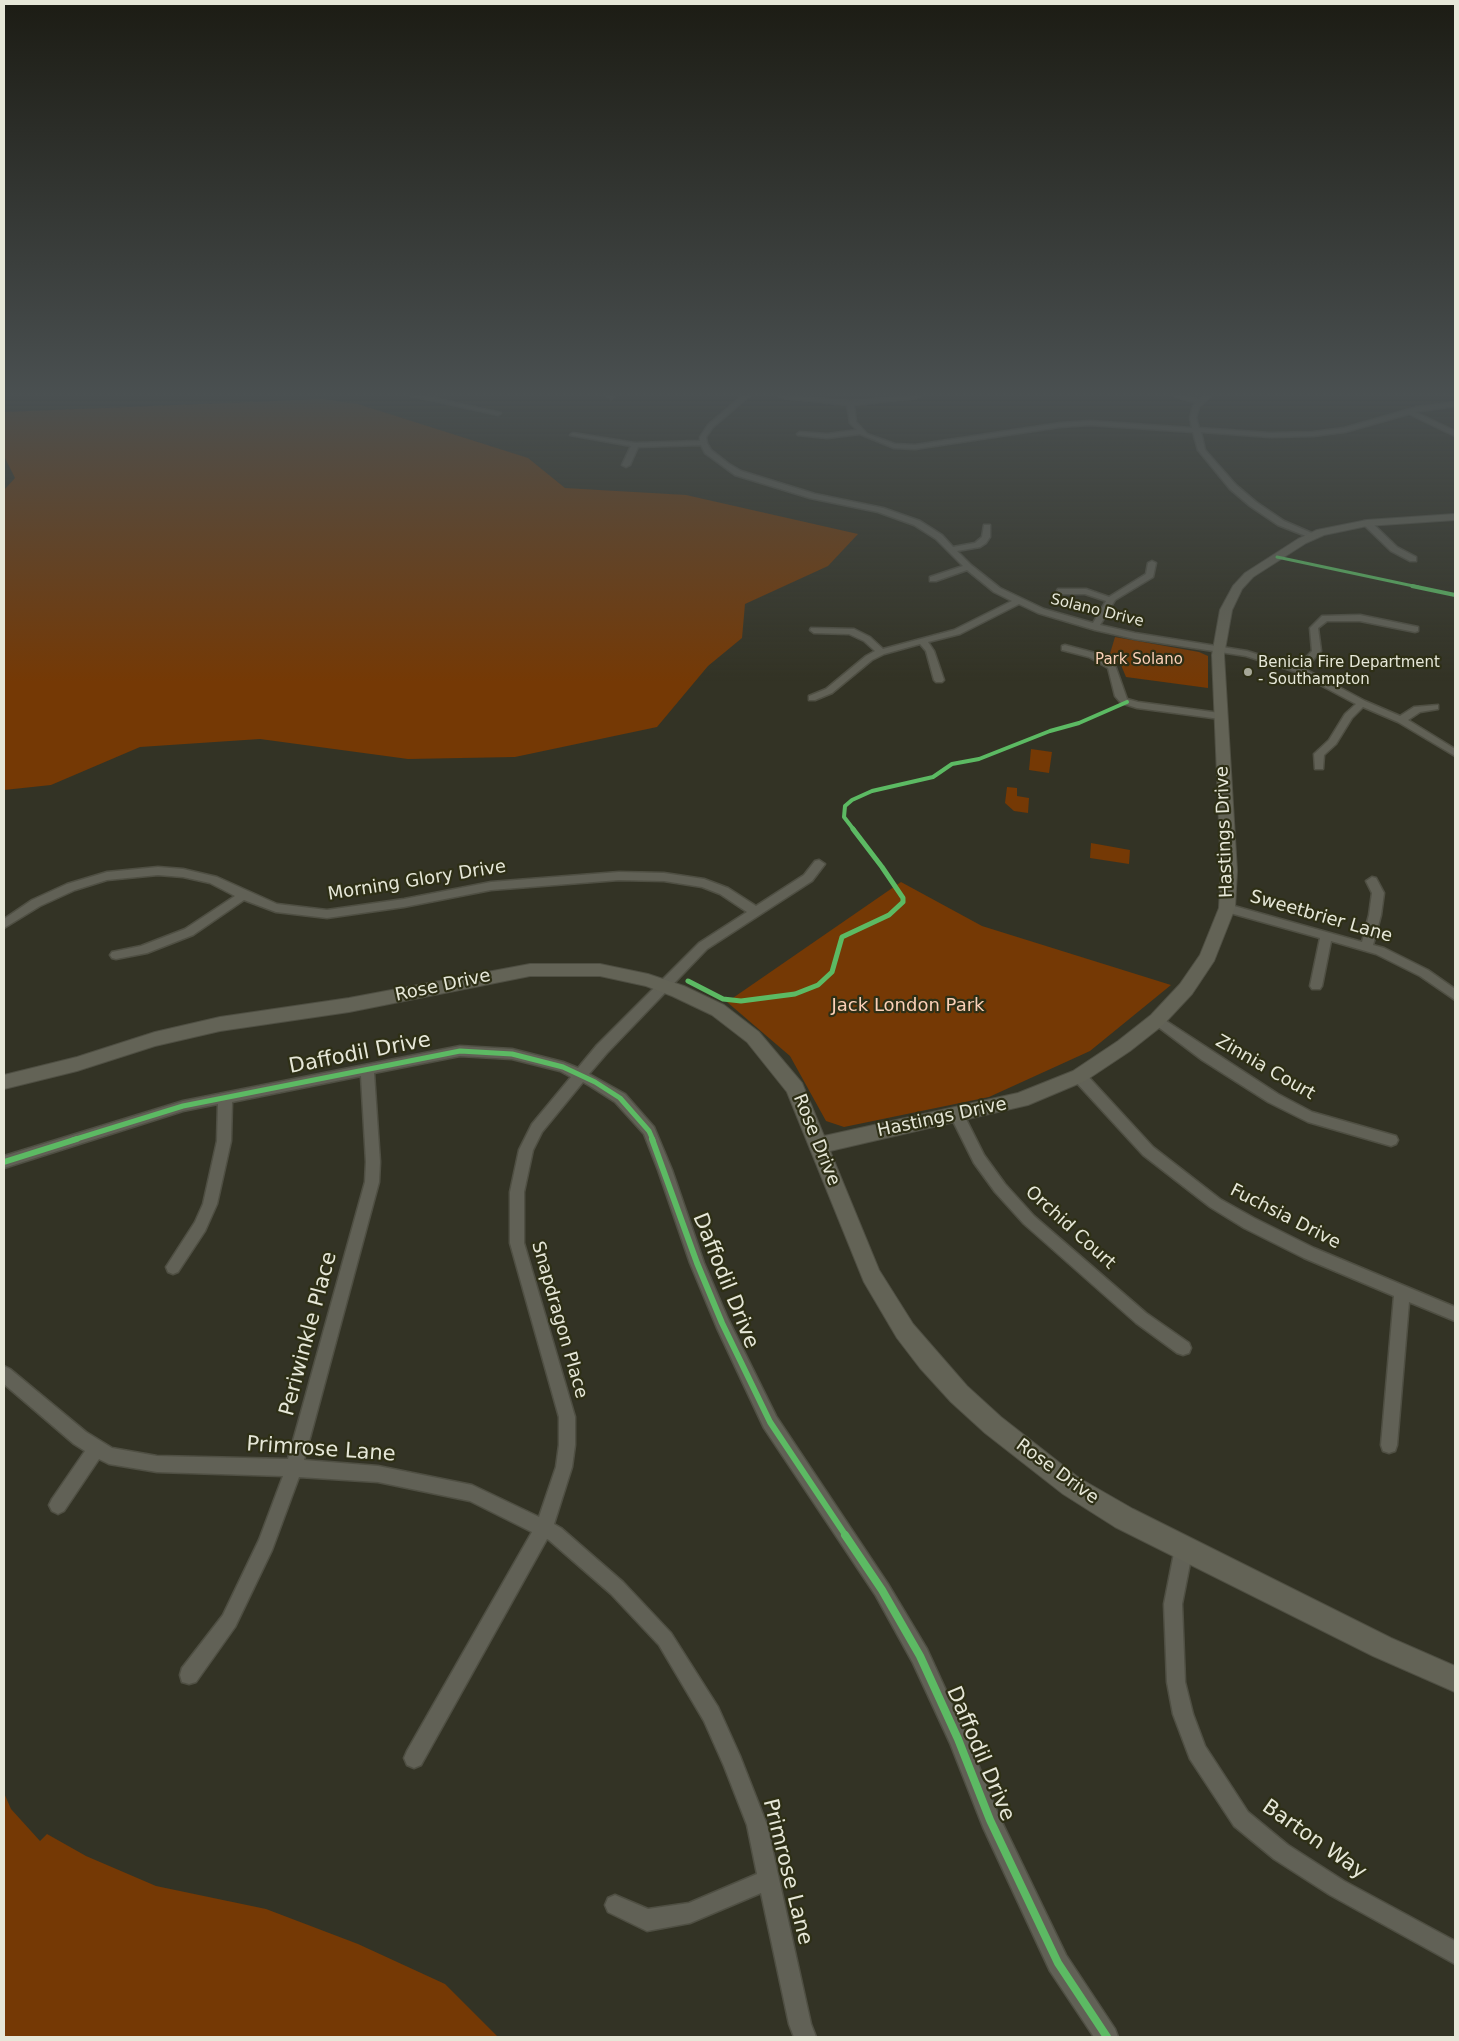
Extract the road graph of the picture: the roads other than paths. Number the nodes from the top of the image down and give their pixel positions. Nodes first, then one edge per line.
1 (797, 491) edge
2 (1238, 491) edge
3 (1455, 517) edge
4 (1367, 523) junction
5 (987, 527) dead end
6 (1311, 536) junction
7 (953, 549) junction
8 (1413, 560) dead end
9 (1152, 563) dead end
10 (968, 567) junction
11 (933, 579) dead end
12 (1061, 591) dead end
13 (1111, 600) junction
14 (1018, 601) junction
15 (1096, 627) junction
16 (1414, 629) dead end
17 (814, 630) dead end
18 (922, 641) junction
19 (1065, 648) dead end
20 (1218, 650) junction
21 (881, 652) junction
22 (1299, 670) junction
23 (939, 680) dead end
24 (812, 698) dead end
25 (1362, 703) junction
26 (1435, 707) dead end
27 (1220, 716) junction
28 (1401, 720) junction
29 (1455, 753) edge
30 (1319, 767) dead end
31 (819, 864) dead end
32 (1372, 881) dead end
33 (242, 895) junction
34 (1226, 908) junction
35 (756, 912) junction
36 (4, 924) edge
37 (1326, 936) junction
38 (1366, 947) junction
39 (116, 955) dead end
40 (664, 985) junction
41 (1316, 986) dead end
42 (1455, 995) edge
43 (1157, 1020) junction
44 (367, 1068) junction
45 (580, 1074) junction
46 (1079, 1076) junction
47 (4, 1082) edge
48 (225, 1097) junction
49 (956, 1116) junction
50 (1392, 1140) dead end
51 (820, 1145) junction
52 (4, 1162) edge
53 (173, 1267) dead end
54 (1402, 1293) junction
55 (1455, 1314) edge
56 (1183, 1348) dead end
57 (4, 1374) edge
58 (1388, 1445) dead end
59 (97, 1448) junction
60 (294, 1468) junction
61 (58, 1505) dead end
62 (543, 1529) junction
63 (1184, 1548) junction
64 (189, 1675) dead end
65 (1455, 1679) edge
66 (414, 1758) dead end
67 (769, 1881) junction
68 (615, 1905) dead end
69 (1455, 1953) edge
70 (805, 2037) edge
71 (1107, 2037) edge

1 - 7 street, Solano Drive
2 - 6 street
3 - 4 street, Hastings Drive
4 - 6 street, Hastings Drive
4 - 8 street
5 - 7 street
6 - 20 street, Hastings Drive
7 - 10 street, Solano Drive
9 - 13 street
10 - 11 street
10 - 14 street, Solano Drive
12 - 13 street
13 - 15 street
14 - 15 street, Solano Drive
14 - 18 street
15 - 20 street, Solano Drive
16 - 22 street
17 - 21 street
18 - 21 street
18 - 23 street
19 - 27 street
20 - 22 street, Solano Drive
20 - 27 street, Hastings Drive
21 - 24 street
22 - 25 street, Solano Drive
25 - 28 street, Solano Drive
25 - 30 street
26 - 28 street
27 - 34 street, Hastings Drive
28 - 29 street, Solano Drive
31 - 35 street, Snapdragon Place
32 - 38 street
33 - 35 street, Morning Glory Drive
33 - 36 street, Morning Glory Drive
33 - 39 street
34 - 37 street, Sweetbrier Lane
34 - 43 street, Hastings Drive
35 - 40 street, Snapdragon Place
37 - 38 street, Sweetbrier Lane
37 - 41 street
38 - 42 street, Sweetbrier Lane
40 - 45 street, Snapdragon Place
40 - 47 street, Rose Drive
40 - 51 street, Rose Drive
43 - 46 street, Hastings Drive
43 - 50 street, Zinnia Court
44 - 45 street, Daffodil Drive
44 - 48 street, Daffodil Drive
44 - 60 street, Periwinkle Place
45 - 62 street, Snapdragon Place
45 - 71 street, Daffodil Drive
46 - 49 street, Hastings Drive
46 - 54 street, Fuchsia Drive
48 - 52 street, Daffodil Drive
48 - 53 street
49 - 51 street, Hastings Drive
49 - 56 street, Orchid Court
51 - 63 street, Rose Drive
54 - 55 street, Fuchsia Drive
54 - 58 street
57 - 59 street, Primrose Lane
59 - 60 street, Primrose Lane
59 - 61 street
60 - 62 street, Primrose Lane
60 - 64 street, Periwinkle Place
62 - 66 street, Snapdragon Place
62 - 67 street, Primrose Lane
63 - 65 street, Rose Drive
63 - 69 street, Barton Way
67 - 68 street
67 - 70 street, Primrose Lane

